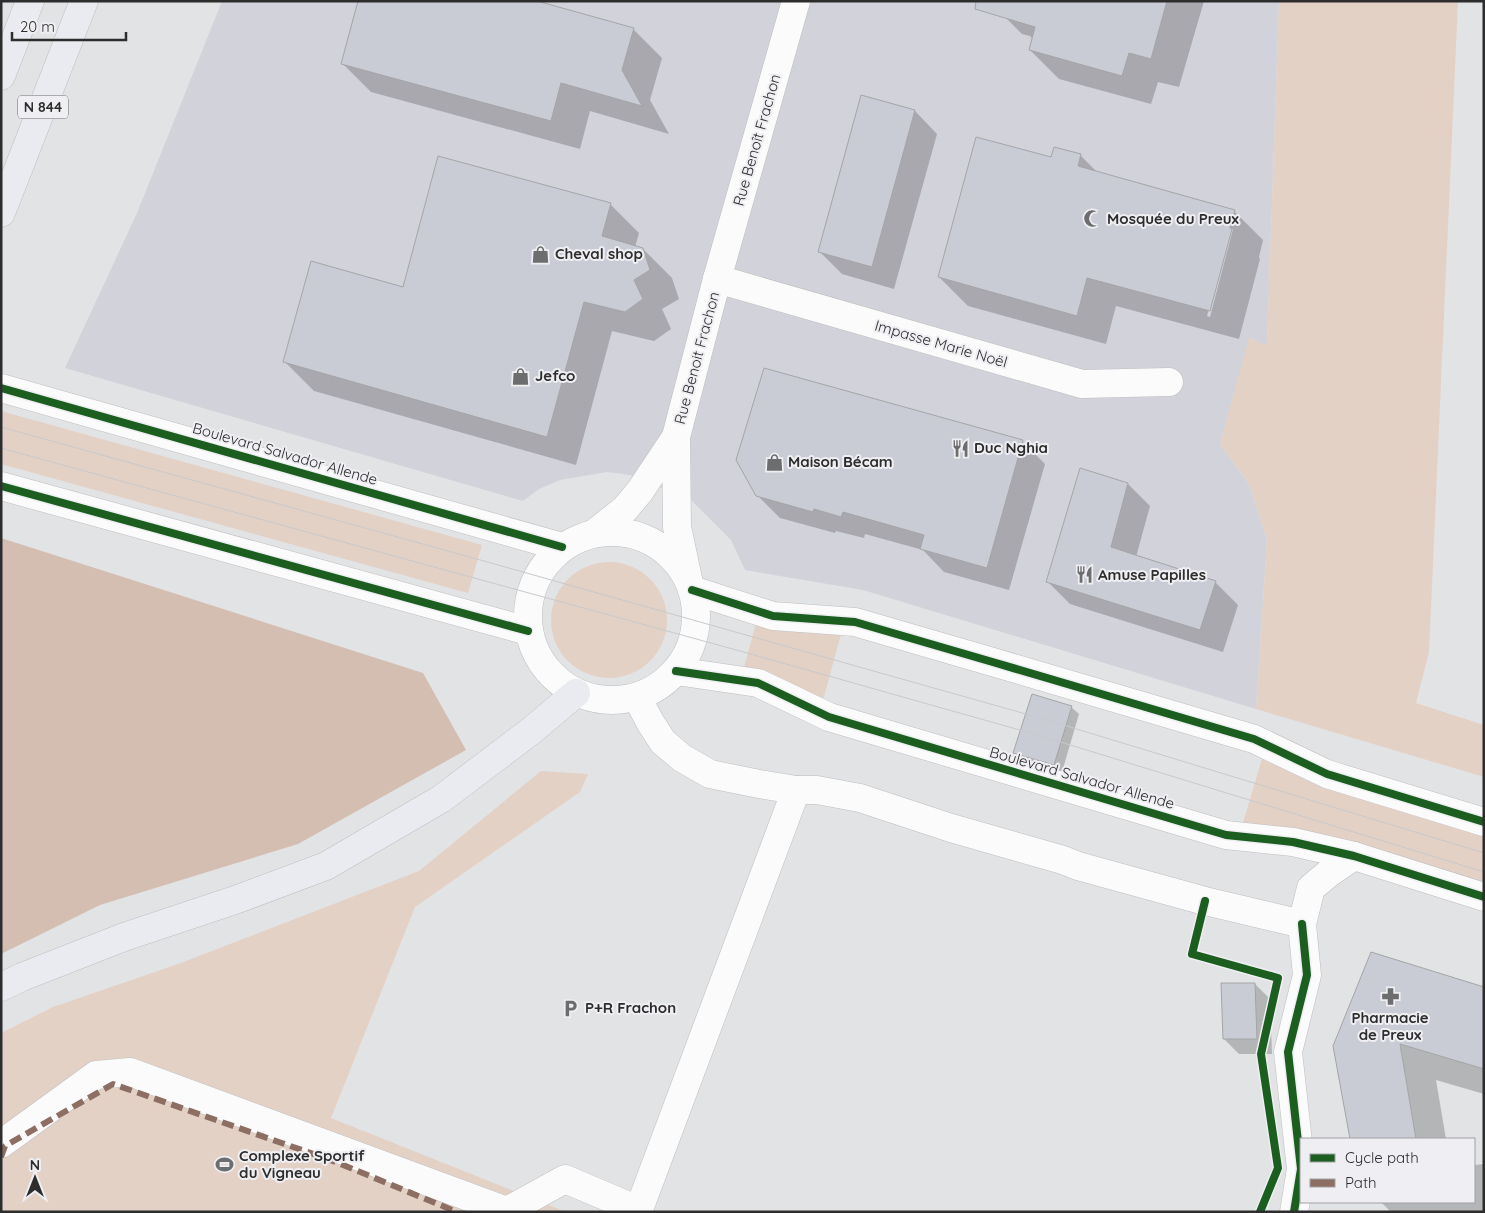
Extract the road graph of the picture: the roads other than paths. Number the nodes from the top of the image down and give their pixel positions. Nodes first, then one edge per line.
1 (30, 1) edge
2 (84, 1) edge
3 (796, 1) edge
4 (1, 76) edge
5 (1, 213) edge
6 (717, 279) junction
7 (1168, 382) dead end
8 (1, 388) edge
9 (676, 436) junction
10 (9, 489) edge
11 (596, 532) junction
12 (562, 547) junction
13 (690, 585) junction
14 (528, 631) junction
15 (676, 671) junction
16 (576, 693) junction
17 (637, 697) junction
18 (796, 790) junction
19 (1484, 822) edge
20 (1354, 856) junction
21 (1484, 897) edge
22 (1302, 924) junction
23 (1, 987) edge
24 (1, 1144) edge
25 (1300, 1160) edge
26 (1300, 1175) edge
27 (638, 1211) edge
28 (1294, 1212) edge

1 - 4 highway
2 - 5 highway, N 844
3 - 6 street, Rue Benoît Frachon
6 - 7 street, Impasse Marie Noël
6 - 9 street, Rue Benoit Frachon
8 - 12 street, Boulevard Salvador Allende
9 - 11 street, Rue Benoit Frachon
9 - 13 street, Rue Benoit Frachon
10 - 14 street
11 - 12 street
11 - 13 street
12 - 14 street
13 - 15 street
13 - 19 street
14 - 16 street
15 - 17 street
15 - 20 street, Boulevard Salvador Allende
16 - 17 street
16 - 23 highway
17 - 18 street
18 - 22 street
18 - 27 street
20 - 21 street, Boulevard Salvador Allende
20 - 22 street
22 - 25 street
24 - 27 street
26 - 28 street

